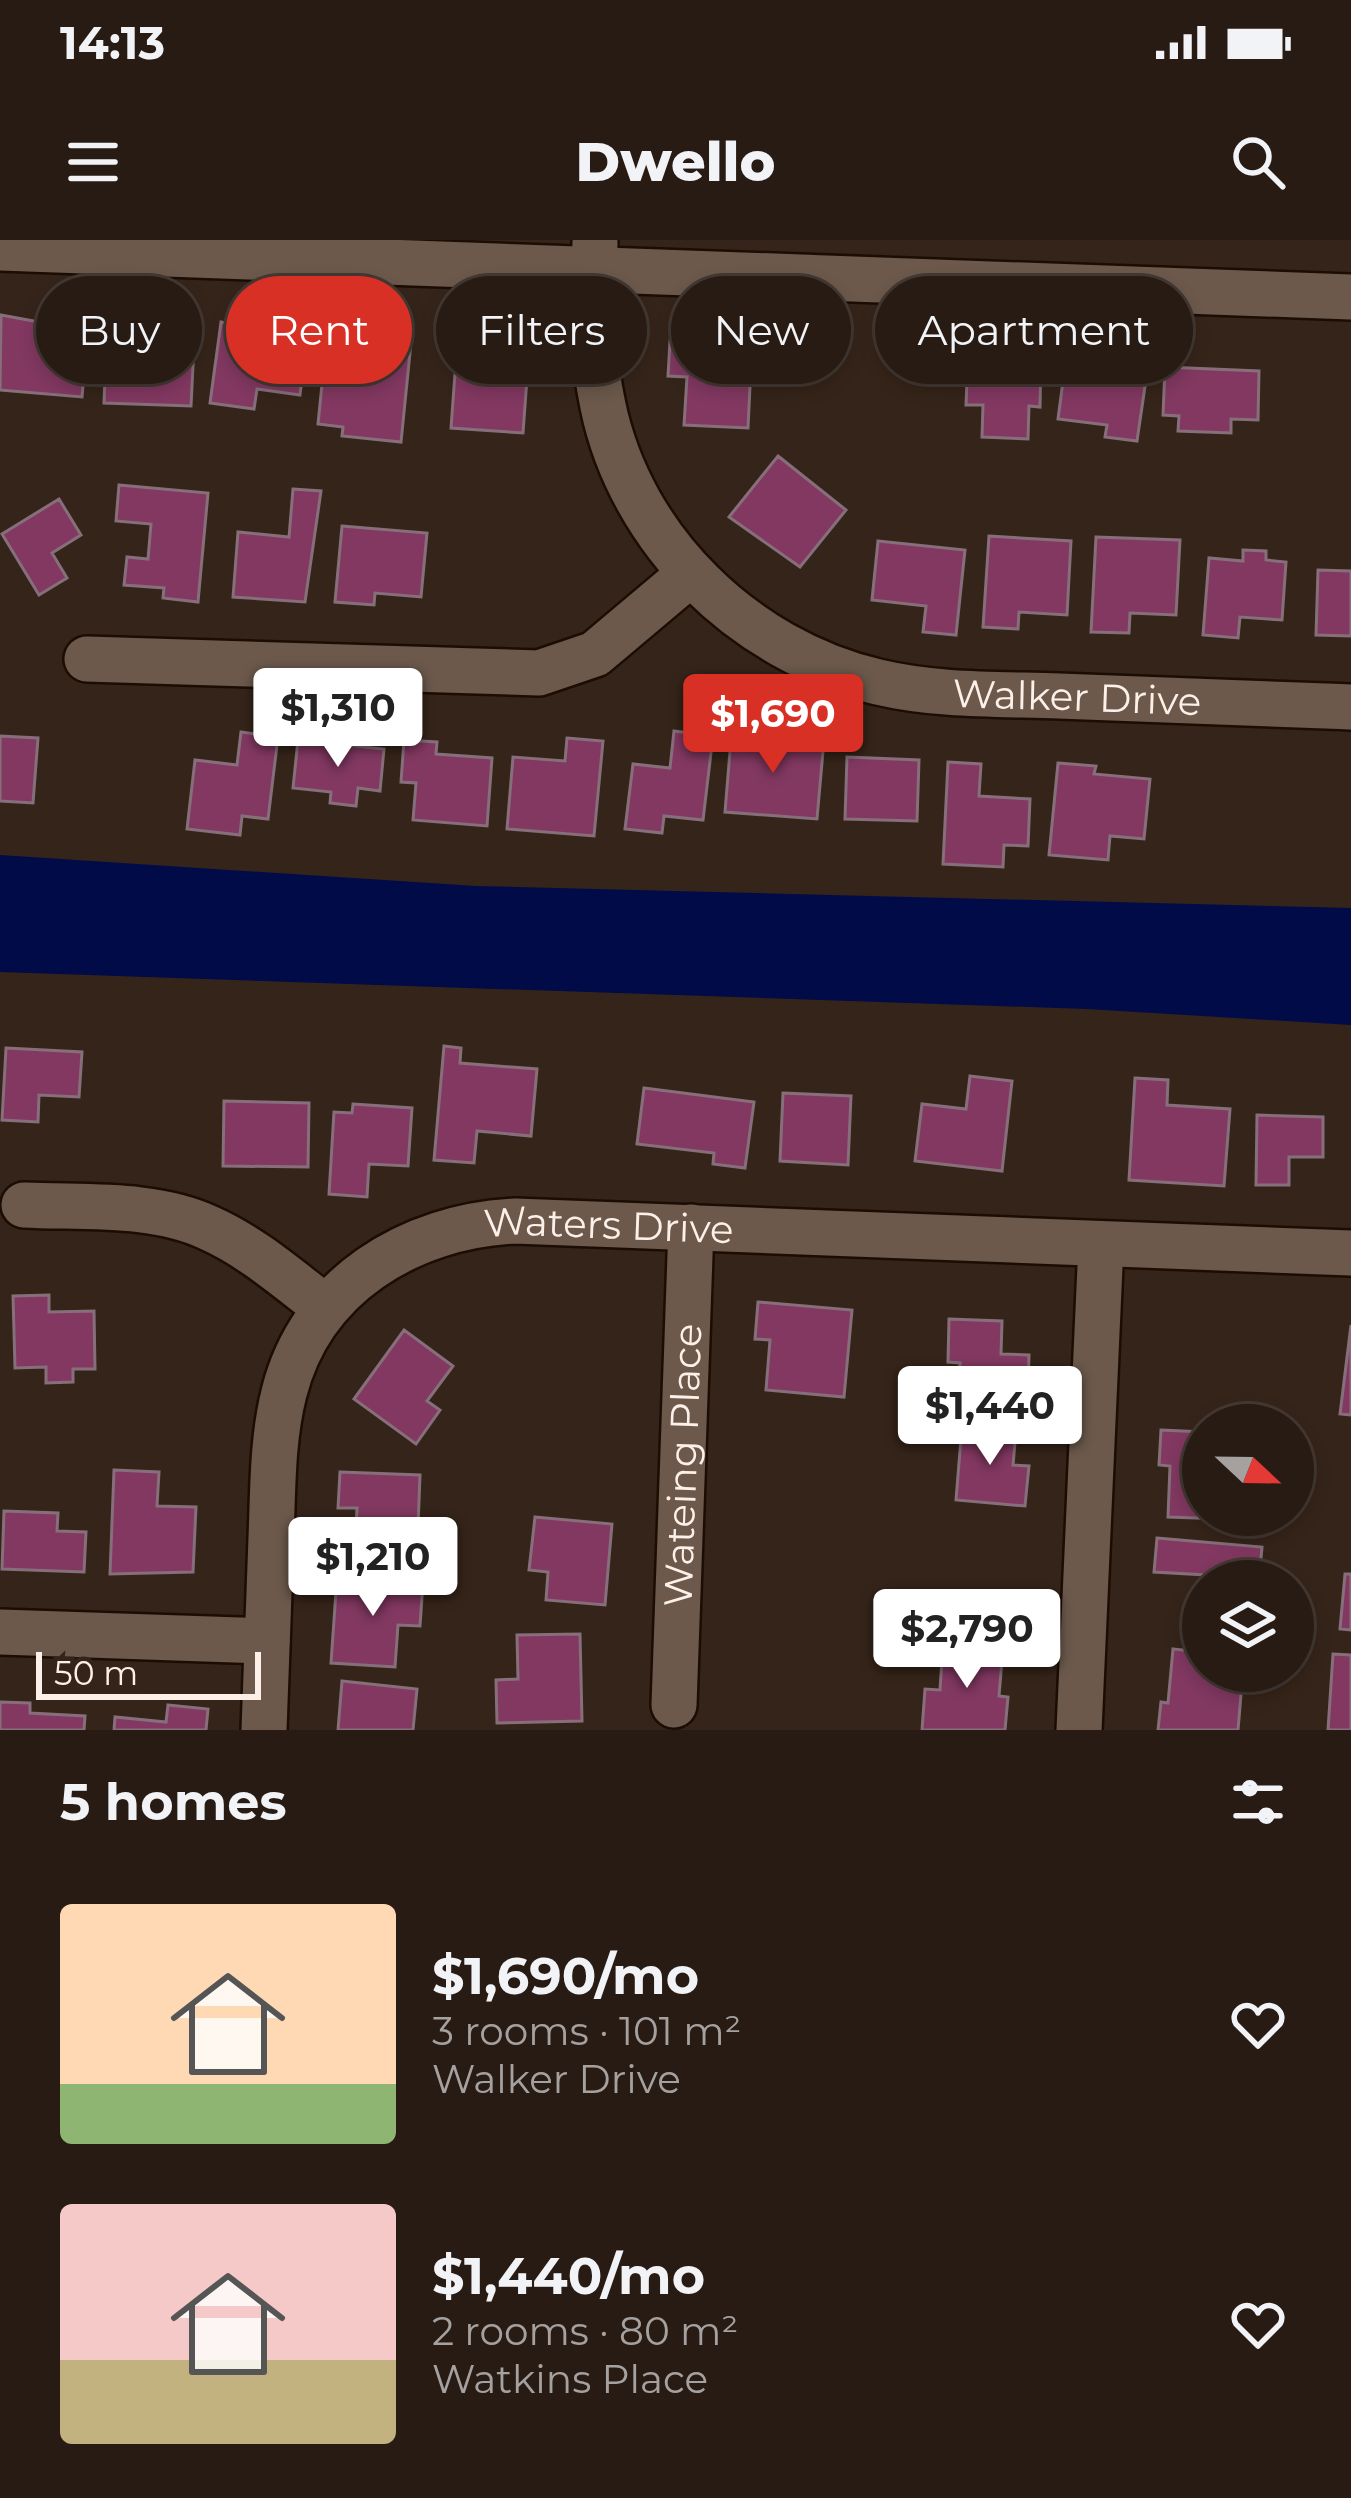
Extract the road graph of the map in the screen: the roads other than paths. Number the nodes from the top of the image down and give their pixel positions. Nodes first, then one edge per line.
1 (0, 248) edge
2 (595, 255) edge
3 (1351, 297) edge
4 (690, 574) junction
5 (87, 659) dead end
6 (1351, 707) edge
7 (24, 1205) dead end
8 (691, 1227) junction
9 (1101, 1244) junction
10 (1351, 1253) edge
11 (326, 1307) junction
12 (0, 1632) edge
13 (267, 1642) junction
14 (674, 1705) dead end
15 (264, 1730) edge
16 (1079, 1730) edge

1 - 2 street
2 - 3 street
2 - 4 street, Walker Drive
4 - 5 street
4 - 6 street, Walker Drive
7 - 11 street
8 - 9 street, Waters Drive
8 - 11 street, Waters Drive
8 - 14 street, Wateing Place
9 - 10 street, Waters Drive
9 - 16 street
11 - 13 street, Waters Drive
12 - 13 street
13 - 15 street, Waters Drive

